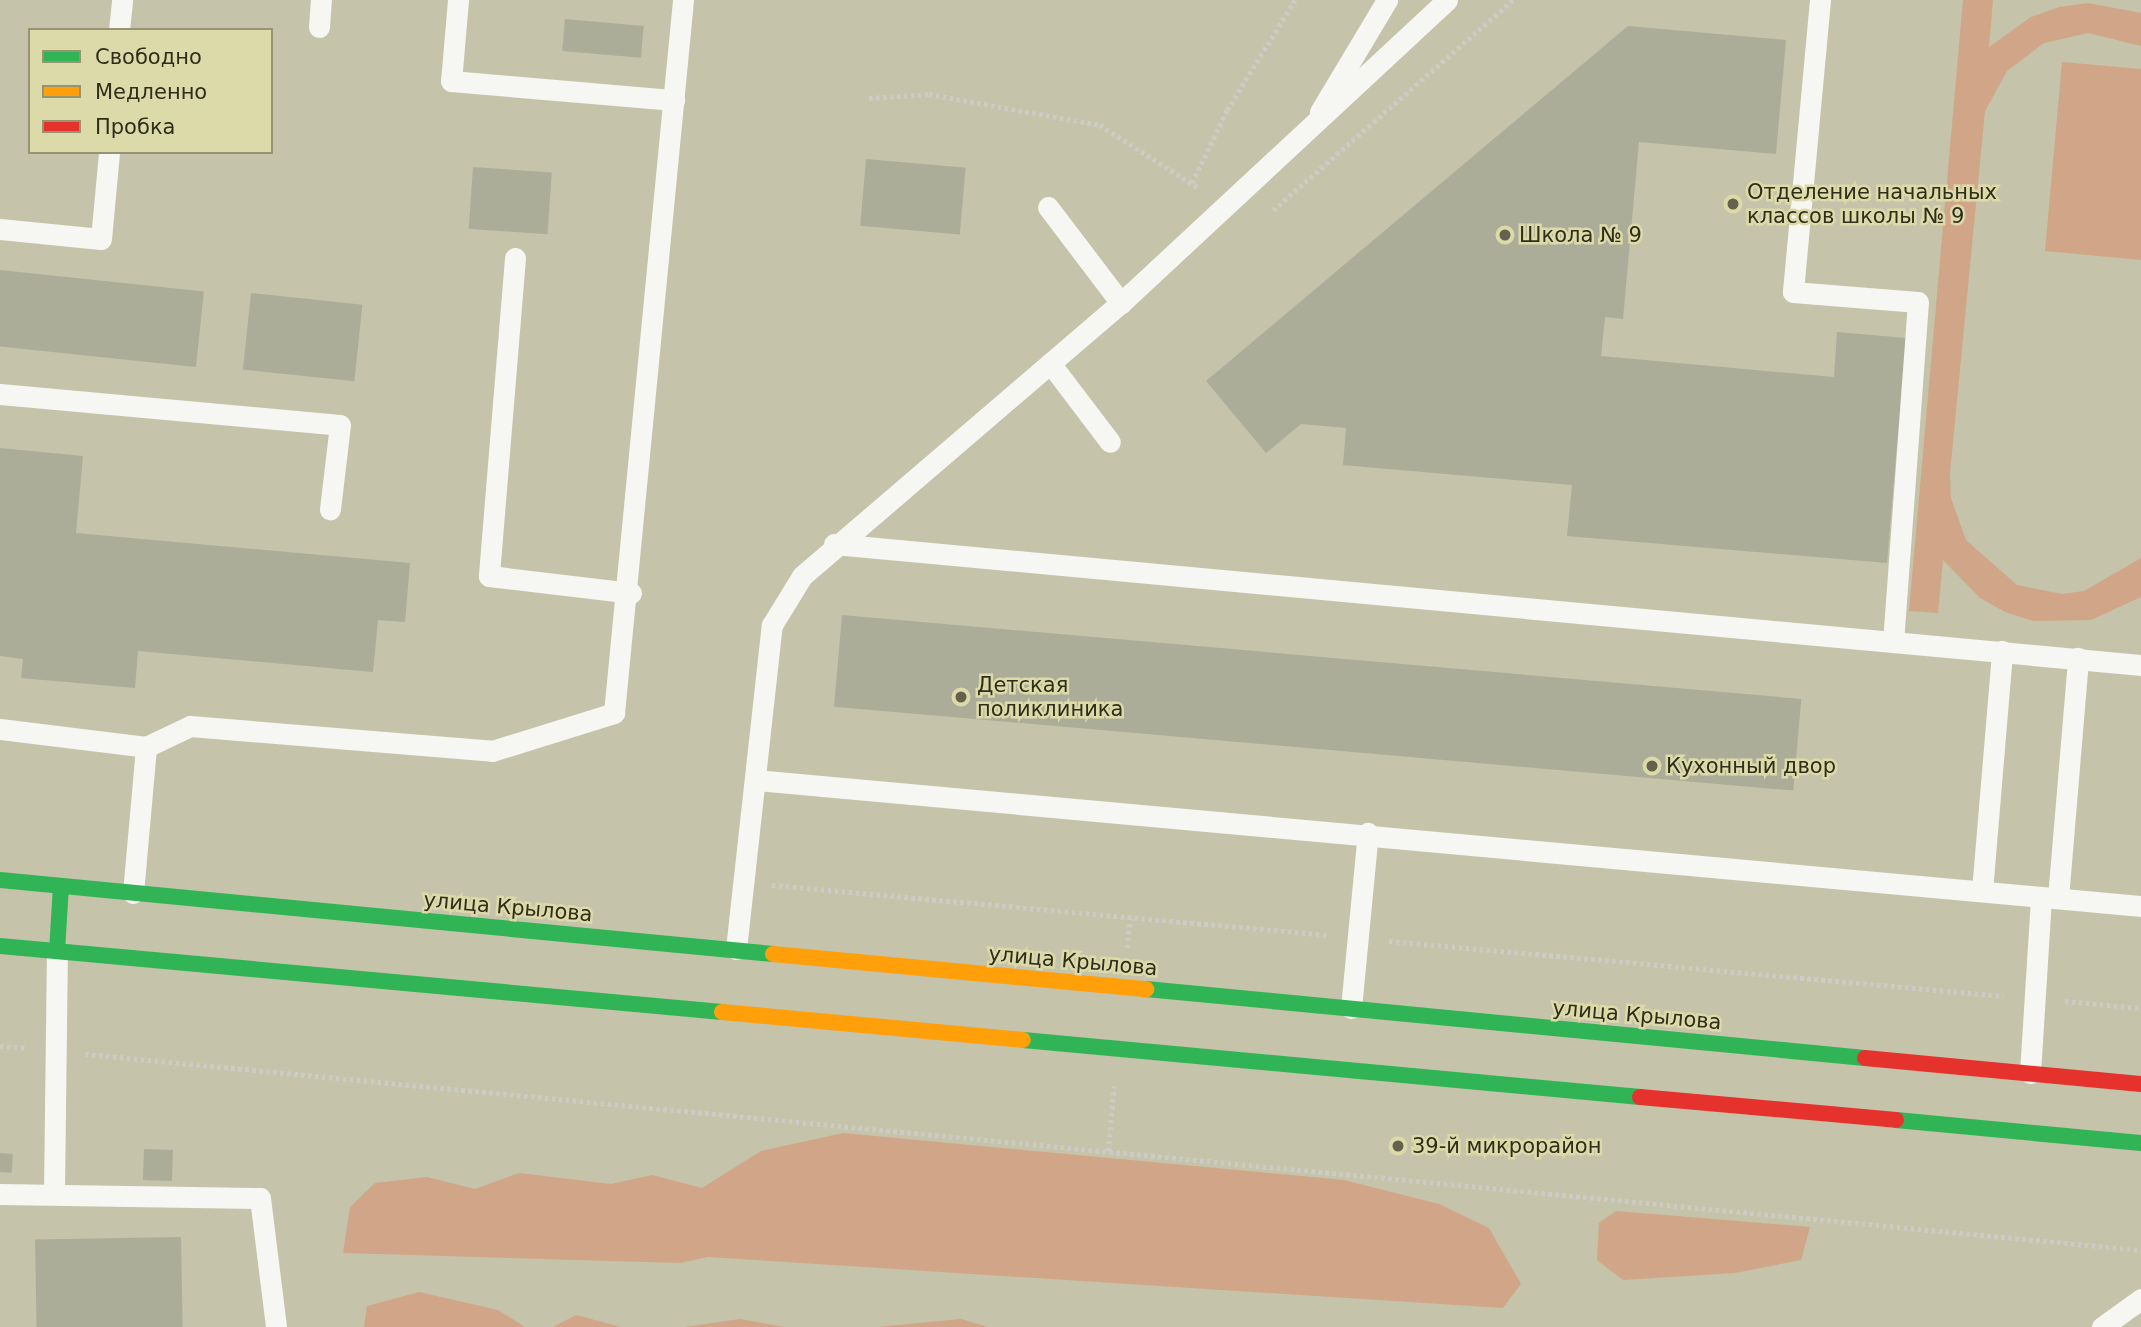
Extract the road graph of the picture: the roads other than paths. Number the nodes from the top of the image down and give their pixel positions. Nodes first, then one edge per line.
1 (122, 0) edge
2 (321, 0) edge
3 (458, 0) edge
4 (683, 0) edge
5 (1387, 0) edge
6 (1447, 0) edge
7 (1820, 0) edge
8 (318, 27) dead end
9 (119, 28) edge
10 (674, 100) junction
11 (1309, 131) junction
12 (109, 154) edge
13 (1048, 207) dead end
14 (0, 229) edge
15 (514, 258) dead end
16 (1121, 303) junction
17 (1050, 363) junction
18 (0, 394) edge
19 (1110, 442) dead end
20 (330, 509) dead end
21 (834, 544) junction
22 (631, 593) junction
23 (1893, 641) junction
24 (2002, 651) junction
25 (2078, 659) junction
26 (2141, 664) edge
27 (0, 729) edge
28 (146, 747) junction
29 (755, 780) junction
30 (1368, 833) junction
31 (0, 880) edge
32 (61, 886) junction
33 (1982, 891) junction
34 (134, 893) junction
35 (2050, 897) junction
36 (2141, 906) edge
37 (0, 946) edge
38 (736, 949) junction
39 (57, 951) junction
40 (1351, 1008) junction
41 (2030, 1073) junction
42 (2141, 1084) edge
43 (2141, 1143) edge
44 (54, 1192) junction
45 (0, 1194) edge
46 (2141, 1299) edge
47 (276, 1327) edge
48 (2102, 1327) edge

1 - 9 lane
2 - 8 lane
3 - 10 lane
4 - 10 lane
5 - 11 lane
6 - 11 lane
7 - 23 lane
10 - 22 lane
11 - 16 lane
12 - 14 lane
13 - 16 lane
15 - 22 lane
16 - 17 lane
17 - 19 lane
17 - 21 lane
18 - 20 lane
21 - 23 lane
21 - 29 lane
22 - 28 lane
23 - 24 lane
24 - 25 lane
24 - 33 lane
25 - 26 lane
25 - 35 lane
27 - 28 lane
28 - 34 lane
29 - 30 lane
29 - 38 lane
30 - 33 lane
30 - 40 lane
31 - 32 main road, улица Крылова
32 - 34 main road, улица Крылова
32 - 39 main road
33 - 35 lane
34 - 38 main road, улица Крылова
35 - 36 lane
35 - 41 lane
37 - 39 main road
38 - 40 main road, улица Крылова
39 - 43 main road
39 - 44 lane
40 - 41 main road, улица Крылова
41 - 42 main road, улица Крылова
44 - 45 lane
44 - 47 lane
46 - 48 lane

